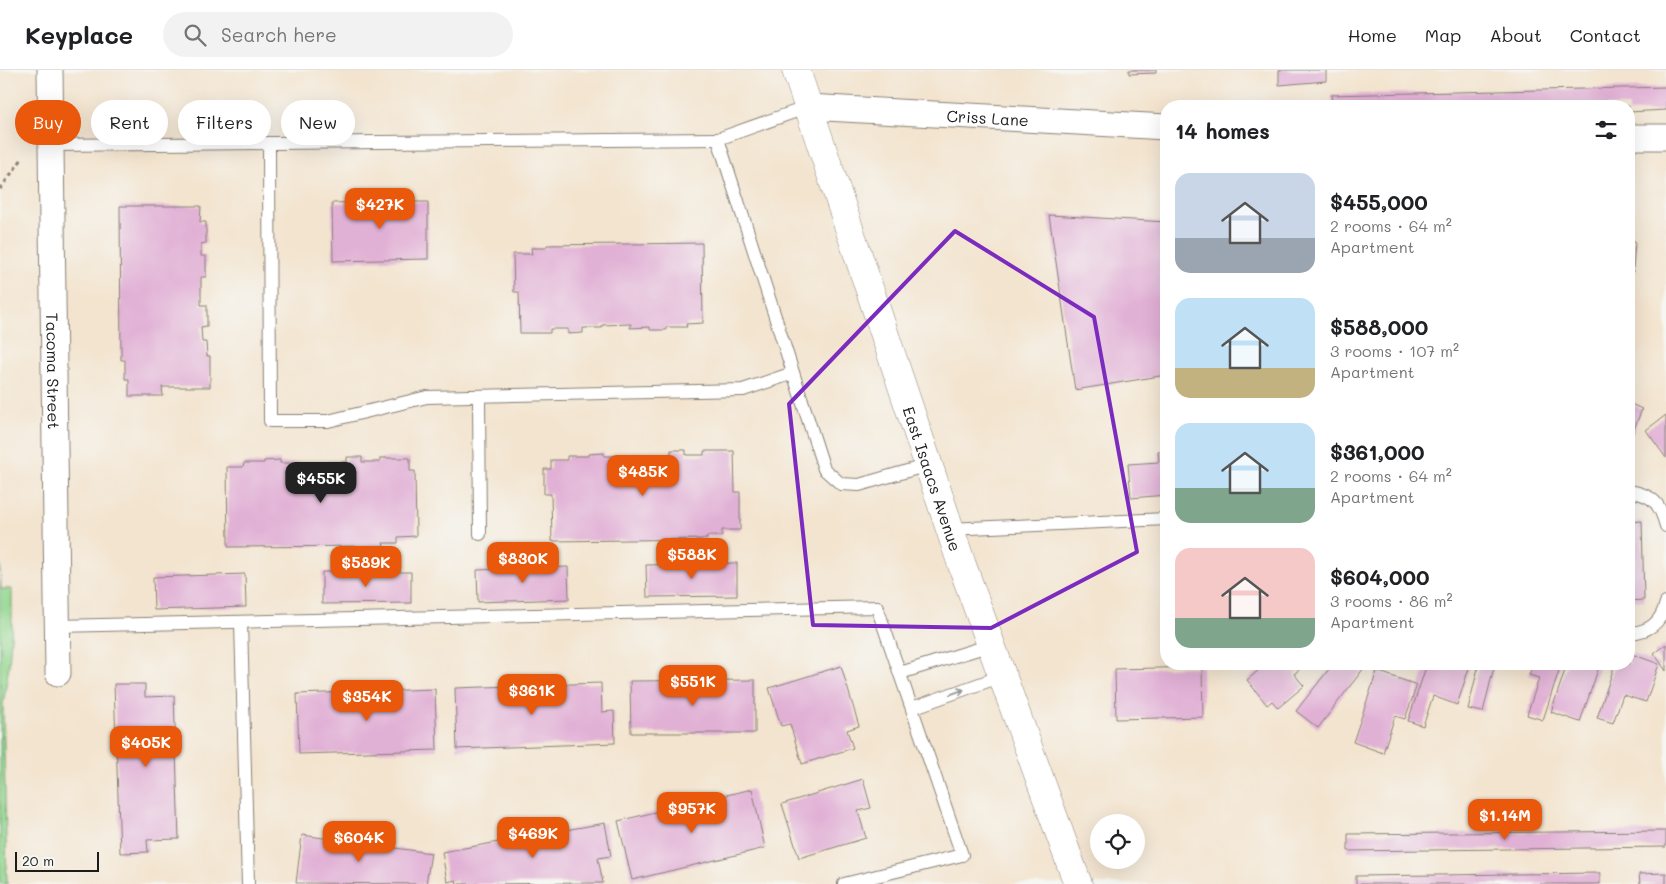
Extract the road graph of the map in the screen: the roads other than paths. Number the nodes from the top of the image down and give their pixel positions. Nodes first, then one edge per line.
1 (50, 70) edge
2 (796, 70) edge
3 (50, 100) edge
4 (808, 107) junction
5 (1160, 127) edge
6 (1635, 137) edge
7 (1666, 137) edge
8 (718, 139) junction
9 (271, 143) edge
10 (178, 144) edge
11 (51, 145) edge
12 (81, 145) edge
13 (269, 145) edge
14 (793, 373) junction
15 (479, 396) junction
16 (928, 465) junction
17 (1635, 492) edge
18 (1160, 519) edge
19 (1666, 526) edge
20 (949, 529) junction
21 (480, 534) dead end
22 (1666, 603) edge
23 (242, 622) junction
24 (58, 626) junction
25 (1635, 632) edge
26 (990, 645) junction
27 (58, 673) dead end
28 (900, 673) junction
29 (1002, 676) junction
30 (912, 708) junction
31 (248, 884) edge
32 (844, 884) edge
33 (1078, 884) edge

1 - 3 street, Tacoma Street
2 - 4 main road, East Isaacs Avenue
4 - 5 street, Criss Lane
4 - 8 lane
4 - 16 main road, East Isaacs Avenue
6 - 7 street
8 - 9 lane
8 - 14 lane
10 - 12 lane
11 - 24 street, Tacoma Street
13 - 15 lane
14 - 15 lane
14 - 16 lane
15 - 21 lane
16 - 20 main road, East Isaacs Avenue
17 - 19 lane
18 - 20 lane
20 - 26 main road, East Isaacs Avenue
22 - 25 lane
23 - 24 lane
23 - 28 lane
23 - 31 lane
24 - 27 street, Tacoma Street
26 - 28 lane
26 - 29 main road, East Isaacs Avenue
28 - 30 lane
30 -> 29 lane
29 - 33 main road, East Isaacs Avenue
30 - 32 lane

